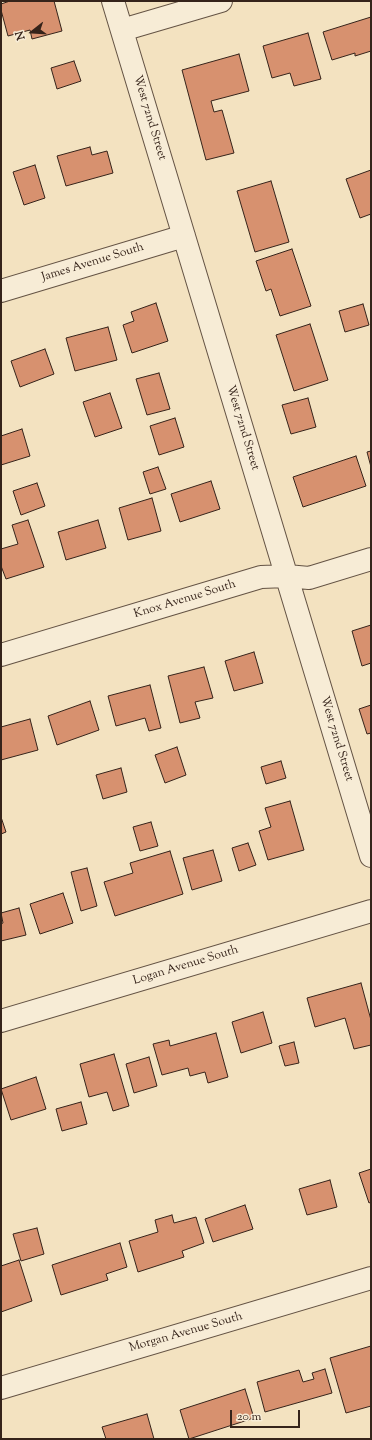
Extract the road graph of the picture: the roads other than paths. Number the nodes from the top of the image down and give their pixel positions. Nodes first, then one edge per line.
1 (114, 1) edge
2 (221, 1) edge
3 (122, 30) junction
4 (184, 236) junction
5 (1, 291) edge
6 (371, 559) edge
7 (287, 576) junction
8 (1, 655) edge
9 (371, 856) edge
10 (371, 912) edge
11 (1, 1021) edge
12 (371, 1278) edge
13 (1, 1388) edge

1 - 3 street, West 72nd Street
2 - 3 street
3 - 4 street, West 72nd Street
4 - 5 street, James Avenue South
4 - 7 street, West 72nd Street
6 - 7 street, Knox Avenue South
7 - 8 street, Knox Avenue South
7 - 9 street, West 72nd Street
10 - 11 street, Logan Avenue South
12 - 13 street, Morgan Avenue South

